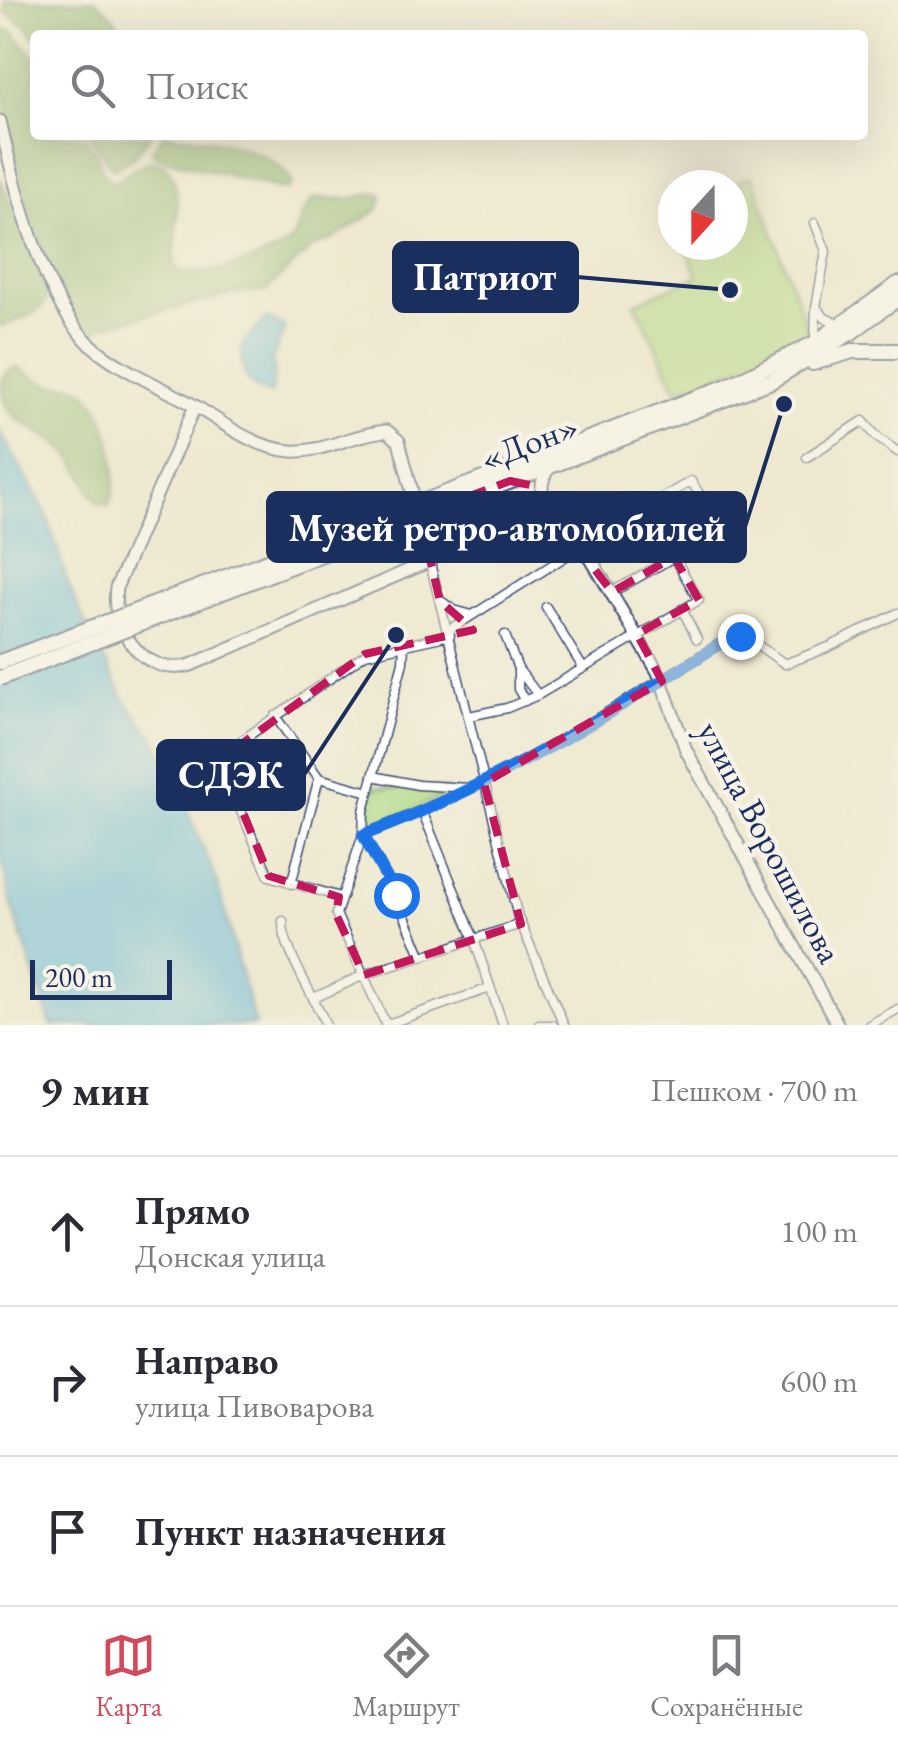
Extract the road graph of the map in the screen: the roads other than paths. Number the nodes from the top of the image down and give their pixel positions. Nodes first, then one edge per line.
1 (0, 121) edge
2 (815, 223) dead end
3 (898, 284) edge
4 (898, 298) edge
5 (816, 307) junction
6 (843, 325) junction
7 (815, 343) junction
8 (898, 352) edge
9 (771, 380) junction
10 (195, 406) junction
11 (898, 452) edge
12 (807, 457) dead end
13 (553, 464) junction
14 (510, 481) junction
15 (412, 491) junction
16 (542, 499) junction
17 (432, 505) junction
18 (398, 518) junction
19 (425, 542) junction
20 (579, 551) junction
21 (740, 556) dead end
22 (430, 562) junction
23 (612, 592) junction
24 (440, 601) junction
25 (546, 606) dead end
26 (682, 610) junction
27 (898, 613) edge
28 (472, 615) junction
29 (142, 616) junction
30 (449, 633) junction
31 (637, 634) junction
32 (505, 635) dead end
33 (697, 639) dead end
34 (404, 645) junction
35 (0, 662) edge
36 (583, 668) junction
37 (518, 670) junction
38 (0, 678) edge
39 (662, 681) junction
40 (538, 695) junction
41 (525, 701) junction
42 (275, 716) junction
43 (469, 716) junction
44 (374, 776) junction
45 (319, 778) junction
46 (484, 783) junction
47 (473, 788) junction
48 (369, 792) junction
49 (423, 813) junction
50 (363, 835) junction
51 (291, 884) junction
52 (340, 897) junction
53 (282, 921) dead end
54 (521, 924) junction
55 (474, 939) junction
56 (422, 957) junction
57 (364, 975) junction
58 (490, 988) junction
59 (316, 998) junction
60 (898, 1009) edge
61 (326, 1025) edge
62 (386, 1025) edge
63 (503, 1025) edge
64 (539, 1025) edge
65 (553, 1025) edge
66 (564, 1025) edge
67 (838, 1025) edge
68 (869, 1025) edge

1 - 10 main road
2 - 5 street
3 - 6 highway, «Дон»
4 - 9 highway, «Дон»
5 - 6 street
5 - 7 street
6 - 7 highway, «Дон»
7 - 17 highway, «Дон»
8 - 9 highway
9 - 13 highway, «Дон»
10 - 15 main road
10 - 22 main road
11 - 12 street
13 - 14 highway, «Дон»
13 - 16 main road
14 - 16 main road
14 - 17 highway, «Дон»
15 - 17 highway
15 - 18 highway
16 - 20 main road, улица Ворошилова
17 - 18 highway, «Дон»
17 - 19 highway
18 - 19 highway
18 - 29 highway, «Дон»
19 - 22 street
20 - 21 street
20 - 23 main road, улица Ворошилова
20 - 28 street
22 - 24 street
23 - 26 street
23 - 31 main road, улица Ворошилова
24 - 28 street
24 - 30 street
25 - 36 street
26 - 31 street
26 - 33 street
27 - 39 street
28 - 30 street
29 - 35 highway, «Дон», bridge
29 - 38 highway, «Дон», bridge
30 - 34 street
30 - 43 street
31 - 36 street
31 - 39 main road, улица Ворошилова
32 - 37 street
34 - 42 street
34 - 44 street
36 - 40 street
37 - 40 street
37 - 41 street
39 - 46 street
39 - 67 main road, улица Ворошилова
40 - 41 street
41 - 43 street
42 - 45 street
42 - 51 street
43 - 46 street
44 - 47 street
44 - 48 street
45 - 48 street
45 - 51 street
46 - 47 street
46 - 54 street
47 - 49 street
48 - 50 street
49 - 50 street
49 - 55 street
50 - 52 street
50 - 56 street
51 - 52 street
52 - 57 street
53 - 59 street
54 - 55 street
54 - 66 street
55 - 56 street
55 - 58 street
56 - 57 street
57 - 59 street
57 - 62 street
58 - 62 street
58 - 63 street
59 - 61 street
60 - 68 street
64 - 65 street

